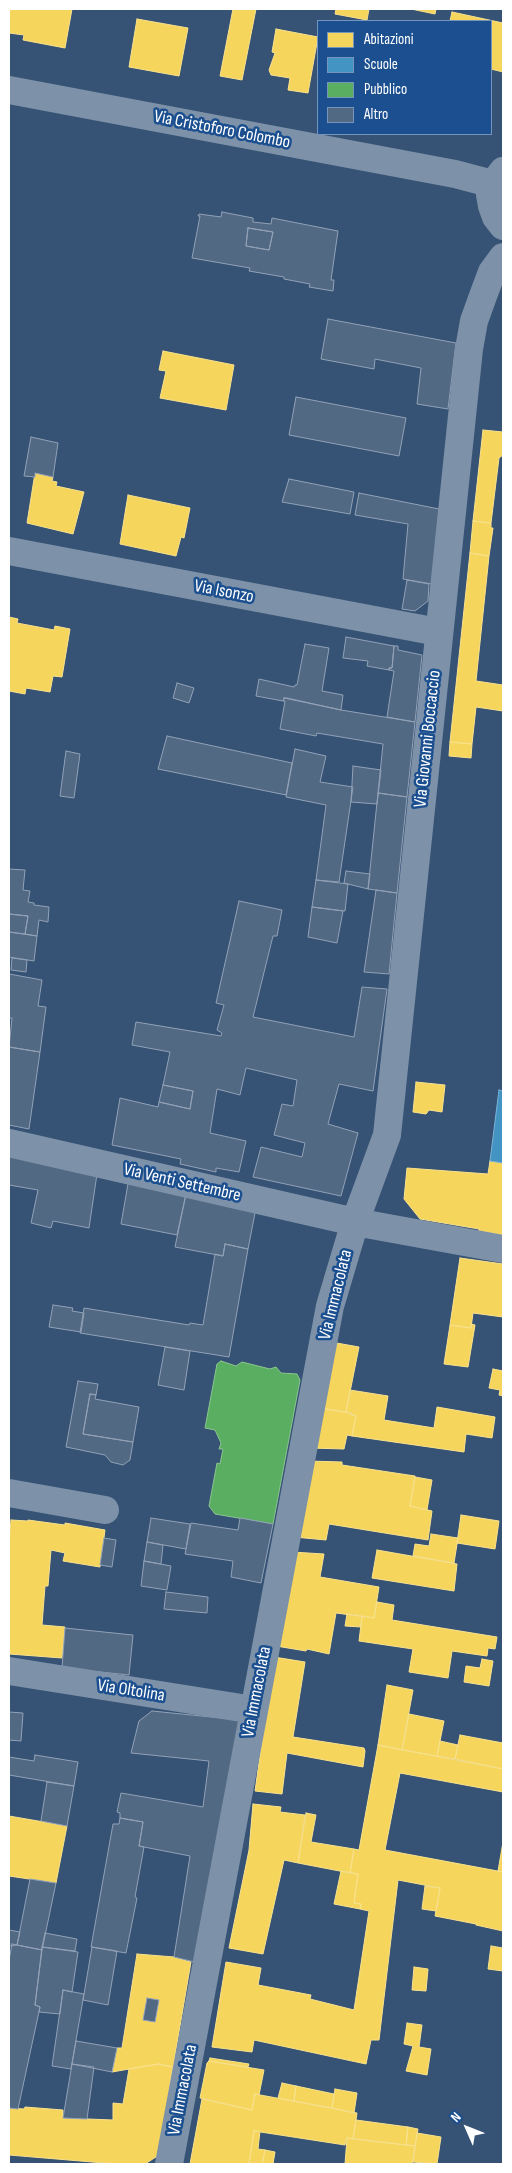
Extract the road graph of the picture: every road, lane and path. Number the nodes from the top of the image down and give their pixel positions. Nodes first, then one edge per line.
1 (9, 90) edge
2 (498, 177) edge
3 (503, 226) edge
4 (503, 257) edge
5 (9, 552) edge
6 (438, 632) junction
7 (9, 1143) edge
8 (355, 1222) junction
9 (503, 1249) edge
10 (9, 1493) edge
11 (105, 1510) dead end
12 (9, 1671) edge
13 (254, 1710) junction
14 (169, 2164) edge

1 - 2 street, Via Cristoforo Colombo
2 - 3 street, Via Cristoforo Colombo
4 - 6 street, Via Giovanni Boccaccio
5 - 6 street, Via Isonzo
6 - 8 street, Via Giovanni Boccaccio
7 - 8 street, Via Venti Settembre
8 - 9 street, Via Venti Settembre
8 - 13 street, Via Immacolata
10 - 11 street
12 - 13 street, Via Oltolina
13 - 14 street, Via Immacolata

